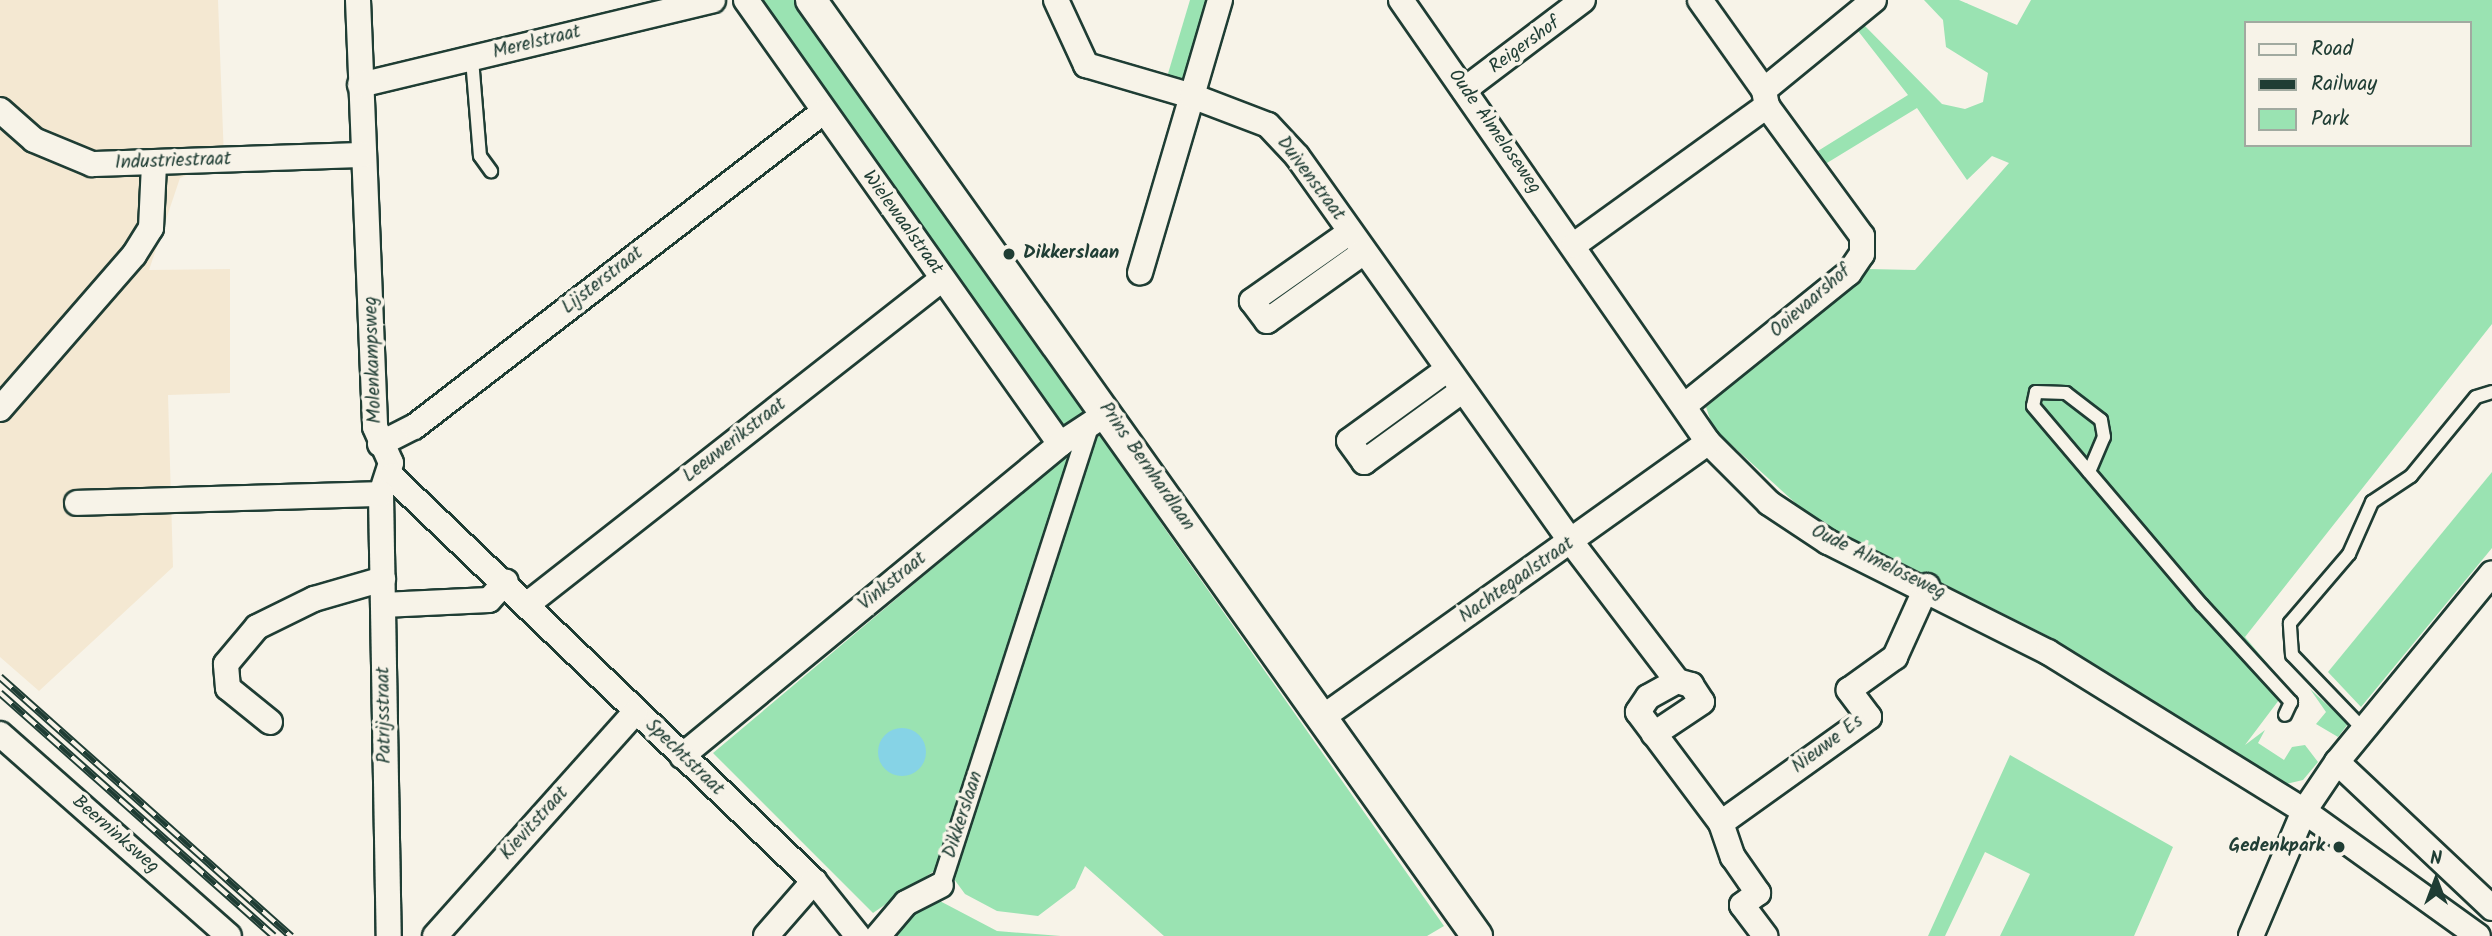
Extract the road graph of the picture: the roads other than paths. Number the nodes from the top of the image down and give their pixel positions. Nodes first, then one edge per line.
1 (358, 0) edge
2 (713, 0) edge
3 (746, 0) edge
4 (811, 0) edge
5 (1056, 0) edge
6 (1220, 0) edge
7 (1401, 0) edge
8 (1583, 0) edge
9 (1700, 0) edge
10 (1874, 0) edge
11 (472, 58) junction
12 (360, 85) junction
13 (1464, 90) junction
14 (1192, 96) junction
15 (1765, 98) junction
16 (0, 110) edge
17 (822, 112) junction
18 (363, 155) junction
19 (154, 164) junction
20 (491, 171) dead end
21 (1350, 232) junction
22 (1574, 245) junction
23 (1364, 252) junction
24 (1140, 273) dead end
25 (942, 279) junction
26 (1448, 369) junction
27 (1463, 390) junction
28 (2492, 392) edge
29 (1684, 406) junction
30 (0, 409) edge
31 (1098, 419) junction
32 (1708, 442) junction
33 (380, 444) junction
34 (1060, 444) junction
35 (2089, 472) junction
36 (386, 485) junction
37 (77, 503) dead end
38 (1572, 543) junction
39 (2492, 573) edge
40 (383, 579) junction
41 (506, 581) junction
42 (1927, 586) junction
43 (529, 603) junction
44 (383, 605) junction
45 (1677, 681) junction
46 (635, 712) junction
47 (2285, 715) dead end
48 (1323, 717) junction
49 (270, 722) dead end
50 (2365, 731) junction
51 (0, 734) edge
52 (1654, 734) junction
53 (682, 756) junction
54 (2337, 762) junction
55 (2304, 811) junction
56 (1721, 823) junction
57 (814, 881) junction
58 (941, 885) joint
59 (2492, 908) edge
60 (229, 936) edge
61 (389, 936) edge
62 (435, 936) edge
63 (766, 936) edge
64 (858, 936) edge
65 (878, 936) edge
66 (1477, 936) edge
67 (1765, 936) edge
68 (2251, 936) edge
69 (2478, 936) edge

1 - 12 street, Molenkampsweg
2 - 11 street, Merelstraat
3 - 17 street, Wielewaalstraat
4 - 31 street, Prins Bernhardlaan
5 - 14 street
6 - 14 street
7 - 13 street, Oude Almeloseweg
8 - 13 street, Reigershof
9 - 15 street
10 - 15 street
11 - 12 street, Merelstraat
11 - 20 lane
12 - 18 street, Molenkampsweg
13 - 22 street, Oude Almeloseweg
14 - 21 street, Duivenstraat
14 - 24 street
15 - 22 street
15 - 29 street, Ooievaarshof
16 - 19 street, Industriestraat
17 - 25 street, Wielewaalstraat
17 - 33 street, Lijsterstraat
18 - 19 street, Industriestraat
18 - 33 street, Molenkampsweg
19 - 30 street
21 - 23 street, Duivenstraat
21 - 23 street, Duivenstraat
22 - 29 street, Oude Almeloseweg
23 - 26 street, Duivenstraat
25 - 34 street, Wielewaalstraat
25 - 43 street, Leeuwerikstraat
26 - 27 street, Duivenstraat
26 - 27 street
27 - 38 street, Duivenstraat
28 - 50 lane
29 - 32 street, Oude Almeloseweg
31 - 34 street, Vinkstraat
31 - 48 street, Prins Bernhardlaan
31 - 58 street, Dikkerslaan
32 - 38 street, Nachtegaalstraat
32 - 42 street, Oude Almeloseweg
33 - 36 street, Molenkampsweg
34 - 53 street, Vinkstraat
35 - 35 lane
35 - 47 lane
36 - 37 street
36 - 40 street, Patrijsstraat
36 - 41 street, Spechtstraat
38 - 45 street
38 - 48 street, Nachtegaalstraat
39 - 50 street
40 - 44 street, Patrijsstraat
40 - 49 street
41 - 43 street, Spechtstraat
41 - 44 street
42 - 55 street, Oude Almeloseweg
42 - 56 street, Nieuwe Es
43 - 46 street, Spechtstraat
44 - 61 street, Patrijsstraat
45 - 52 street
45 - 52 street
46 - 53 street, Spechtstraat
46 - 62 street, Kievitstraat
48 - 66 street, Prins Bernhardlaan
50 - 54 street
51 - 60 street, Beerninksweg
52 - 56 street
53 - 57 street, Spechtstraat
54 - 55 street
54 - 59 street
55 - 68 street
55 - 69 street, Oude Almeloseweg
56 - 67 street
57 - 63 street
57 - 64 street, Spechtstraat
58 - 65 street, Dikkerslaan

